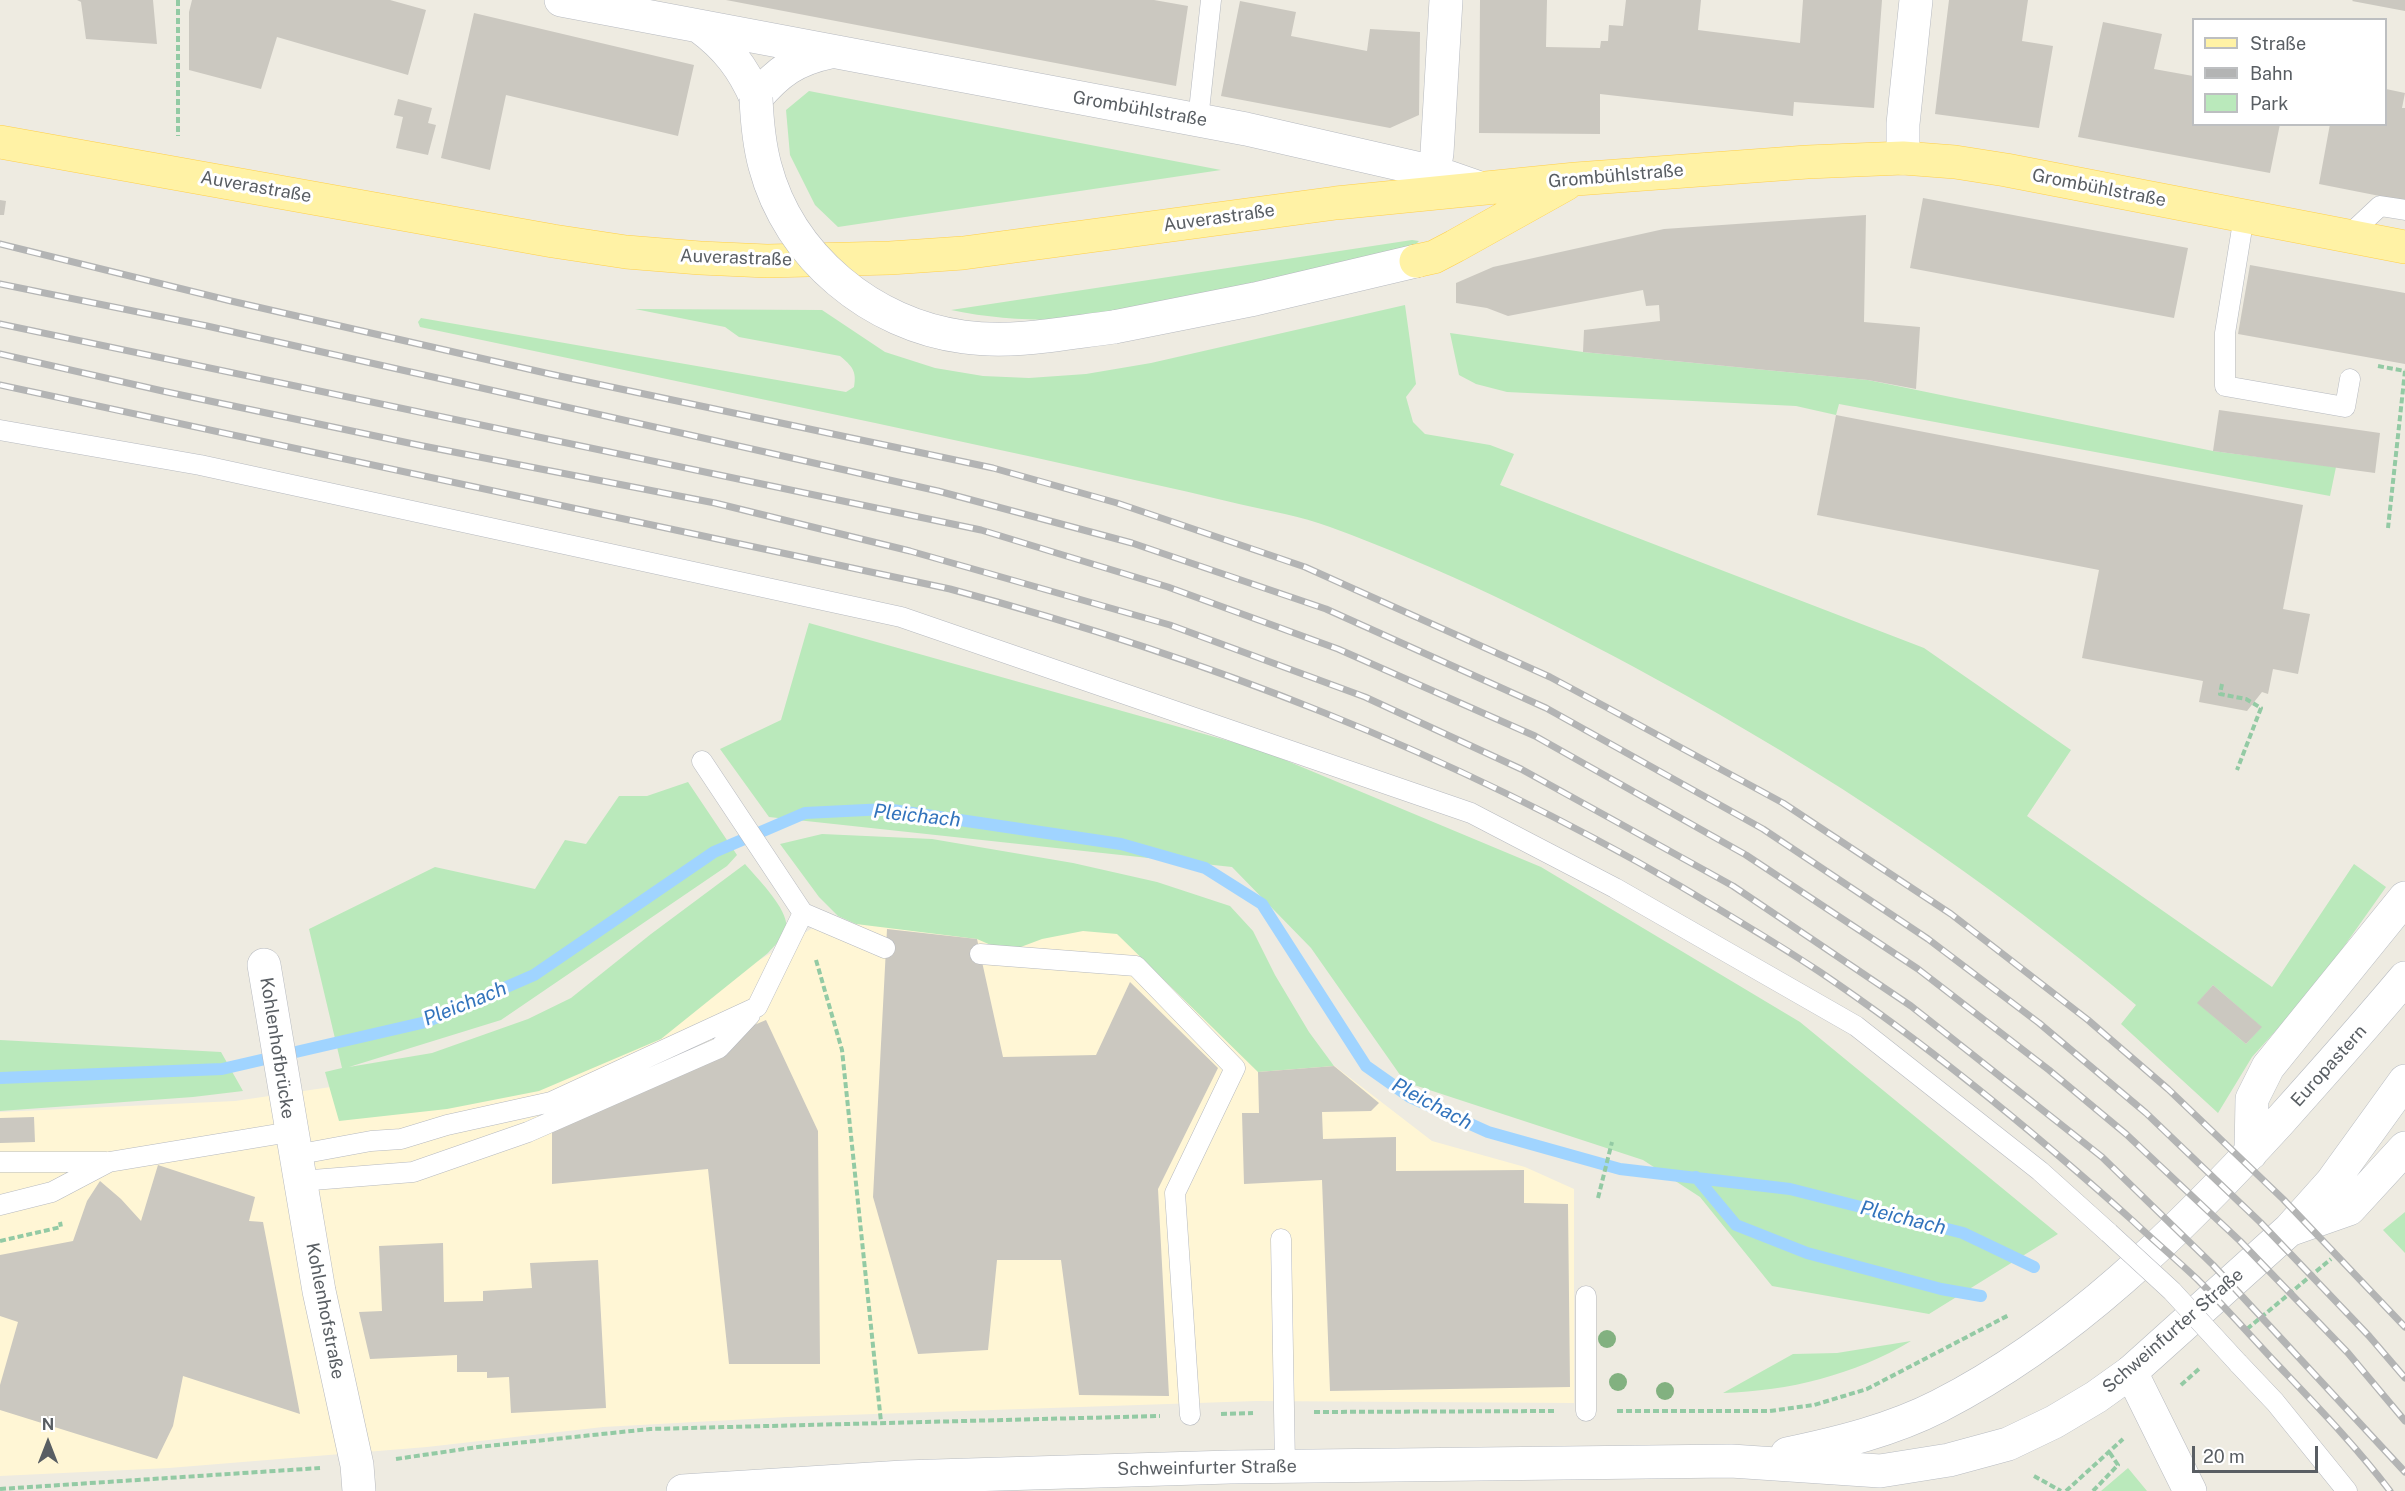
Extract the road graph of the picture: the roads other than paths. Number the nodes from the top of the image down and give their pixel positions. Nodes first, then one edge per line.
1 (561, 0) edge
2 (1211, 0) edge
3 (1446, 0) edge
4 (1916, 0) edge
5 (699, 26) junction
6 (834, 51) junction
7 (756, 98) junction
8 (1198, 120) junction
9 (0, 142) edge
10 (1903, 158) junction
11 (1434, 172) junction
12 (1576, 179) junction
13 (1477, 187) junction
14 (2405, 210) edge
15 (2244, 216) junction
16 (2348, 236) junction
17 (2405, 247) edge
18 (1416, 261) joint
19 (2350, 379) dead end
20 (0, 430) edge
21 (702, 761) dead end
22 (2405, 898) edge
23 (803, 913) junction
24 (885, 948) dead end
25 (980, 954) dead end
26 (264, 965) dead end
27 (2405, 978) edge
28 (757, 1007) junction
29 (2398, 1092) edge
30 (2405, 1148) edge
31 (2251, 1153) junction
32 (295, 1156) junction
33 (0, 1162) edge
34 (109, 1162) junction
35 (0, 1205) edge
36 (2289, 1230) junction
37 (1281, 1239) dead end
38 (1586, 1296) dead end
39 (2131, 1372) junction
40 (1587, 1411) road end
41 (1190, 1415) road end
42 (1731, 1461) junction
43 (1285, 1466) junction
44 (358, 1478) edge
45 (683, 1491) edge
46 (2190, 1491) edge
47 (2347, 1491) edge

1 - 5 street, Grombühlstraße
2 - 8 lane
3 - 11 street
4 - 10 street
5 - 6 street, Grombühlstraße
5 - 7 street, Grombühlstraße
6 - 7 street, Grombühlstraße
6 - 8 street, Grombühlstraße
7 - 18 street, Grombühlstraße, bridge
8 - 11 street, Grombühlstraße
9 - 13 main road, Auverastraße
10 - 12 main road, Grombühlstraße
10 - 15 main road, Grombühlstraße
11 - 13 street, Grombühlstraße
12 - 13 main road, Grombühlstraße
12 - 18 main road
14 - 16 lane
15 - 16 main road, Grombühlstraße
15 - 19 lane
16 - 17 main road, Grombühlstraße
20 - 47 lane, bridge
21 - 23 lane
22 - 31 street
23 - 24 lane
23 - 28 lane
25 - 41 lane
26 - 32 street, Kohlenhofbrücke
27 - 31 street, Europastern
28 - 32 lane
28 - 32 lane
29 - 36 street
30 - 36 street, Schweinfurter Straße
31 - 42 street, Schweinfurter Straße
32 - 34 lane
32 - 44 street, Kohlenhofstraße
33 - 34 lane
34 - 35 lane
36 - 39 street, Schweinfurter Straße
37 - 43 lane
38 - 40 lane
39 - 42 street, Schweinfurter Straße
39 - 46 street
42 - 43 street, Schweinfurter Straße
43 - 45 street, Schweinfurter Straße

